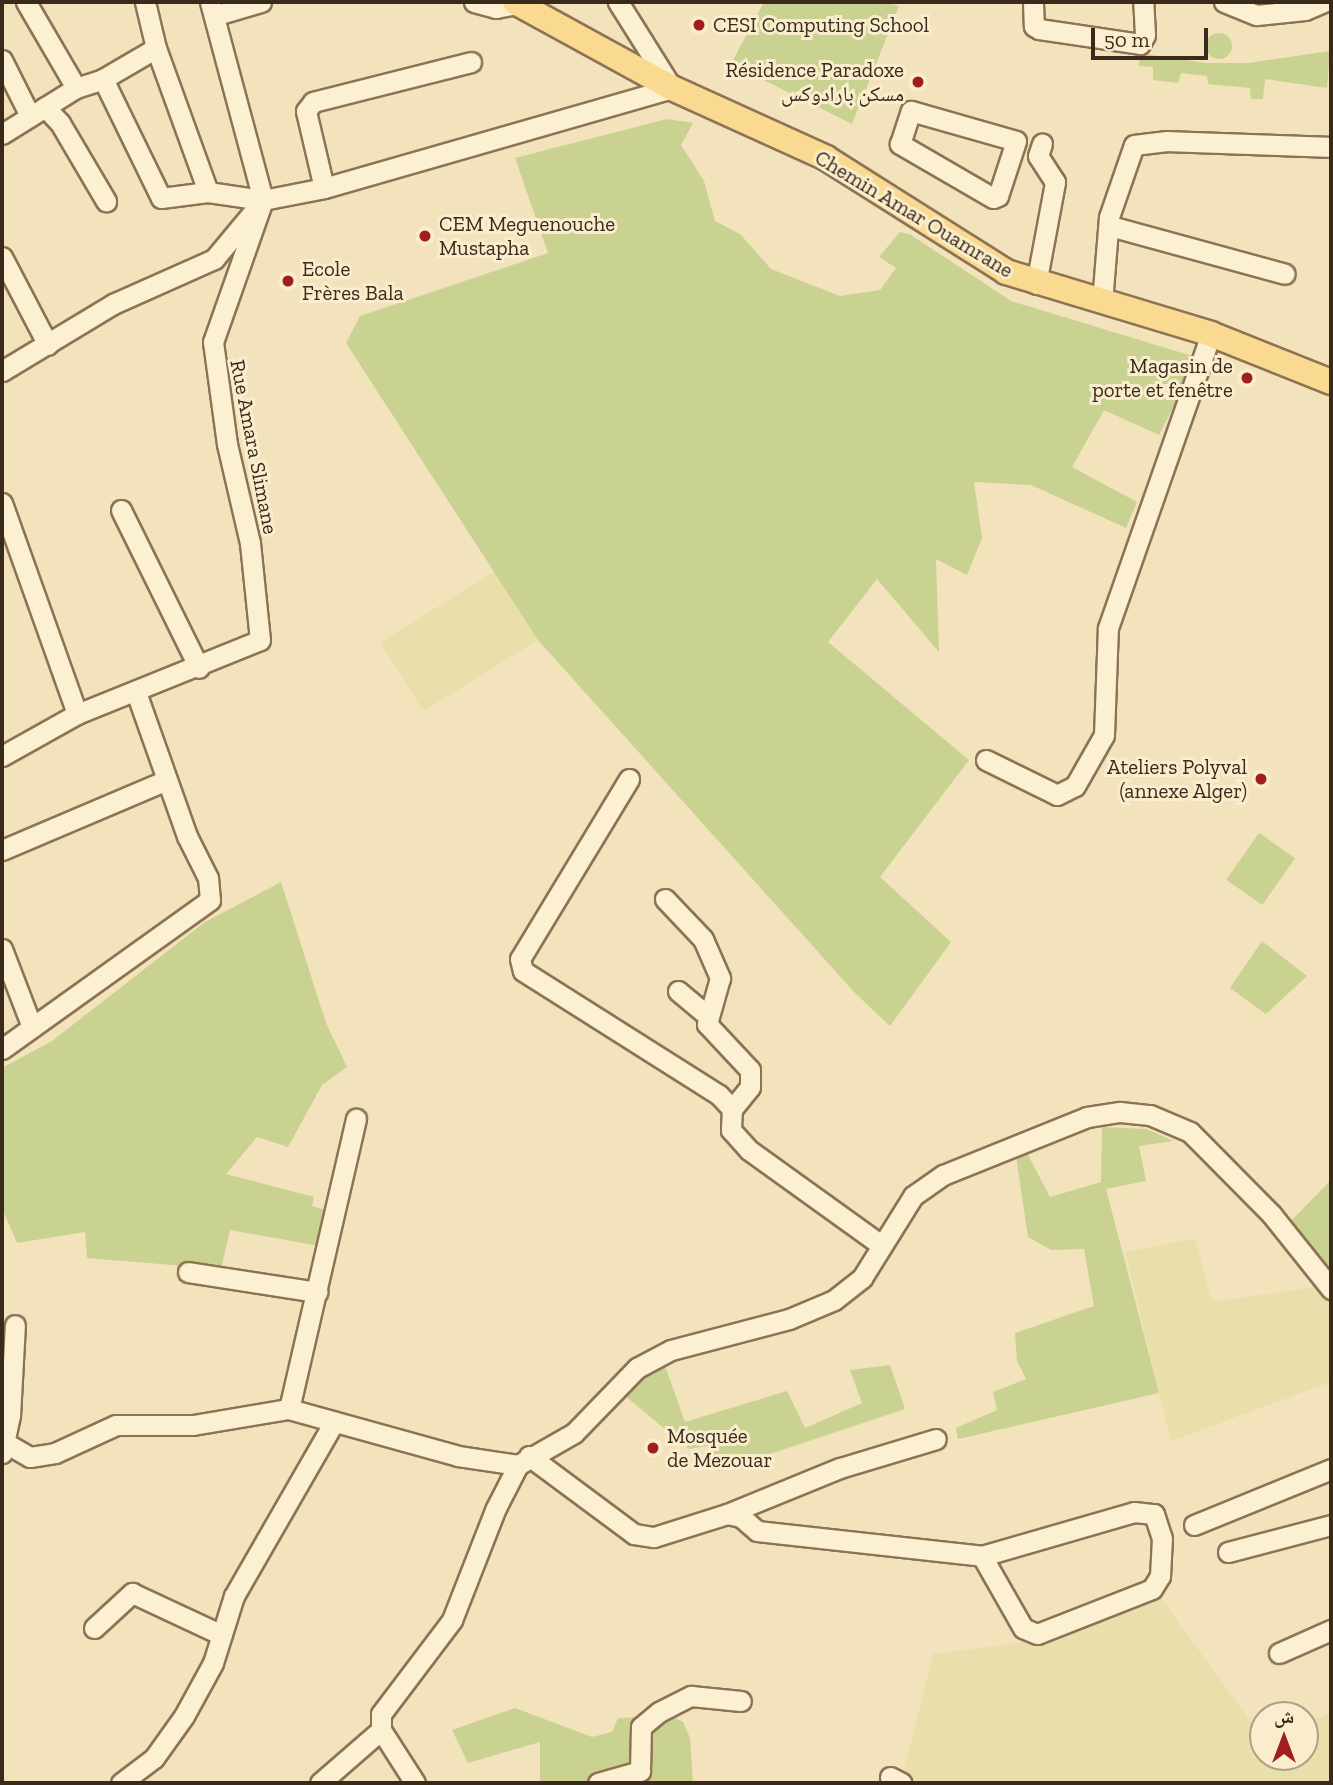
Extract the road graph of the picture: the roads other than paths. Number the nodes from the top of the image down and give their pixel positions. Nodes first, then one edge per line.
1 (26, 2) edge
2 (145, 2) edge
3 (261, 2) edge
4 (474, 2) edge
5 (618, 2) edge
6 (1032, 2) edge
7 (1143, 2) edge
8 (1223, 2) edge
9 (1324, 2) edge
10 (515, 3) edge
11 (213, 8) edge
12 (156, 48) junction
13 (2, 61) edge
14 (471, 62) dead end
15 (103, 79) junction
16 (76, 88) junction
17 (671, 88) junction
18 (37, 111) junction
19 (2, 134) edge
20 (1016, 141) joint
21 (1042, 144) dead end
22 (1331, 147) edge
23 (324, 188) junction
24 (208, 192) junction
25 (263, 200) junction
26 (106, 201) dead end
27 (1110, 226) junction
28 (2, 257) edge
29 (1285, 274) dead end
30 (1036, 284) junction
31 (1102, 302) junction
32 (1211, 334) junction
33 (48, 345) junction
34 (3, 368) edge
35 (1331, 383) edge
36 (2, 503) edge
37 (121, 510) dead end
38 (199, 668) junction
39 (136, 692) junction
40 (77, 714) junction
41 (2, 756) edge
42 (986, 760) dead end
43 (629, 779) dead end
44 (167, 780) junction
45 (2, 850) edge
46 (665, 899) dead end
47 (2, 949) edge
48 (678, 991) dead end
49 (708, 1016) junction
50 (32, 1027) junction
51 (2, 1049) edge
52 (732, 1109) junction
53 (356, 1119) dead end
54 (881, 1245) junction
55 (188, 1272) dead end
56 (1331, 1289) edge
57 (317, 1292) junction
58 (15, 1325) dead end
59 (289, 1409) junction
60 (334, 1422) junction
61 (936, 1439) dead end
62 (3, 1446) edge
63 (524, 1461) junction
64 (1331, 1469) edge
65 (727, 1514) junction
66 (1194, 1525) dead end
67 (1331, 1525) edge
68 (1228, 1552) dead end
69 (982, 1556) junction
70 (94, 1628) dead end
71 (1331, 1629) edge
72 (222, 1635) junction
73 (1279, 1653) dead end
74 (741, 1701) dead end
75 (381, 1730) junction
76 (141, 1776) edge
77 (121, 1783) edge
78 (320, 1783) edge
79 (415, 1783) edge
80 (598, 1783) edge

1 - 16 street
2 - 12 street
3 - 11 street
4 - 10 street
5 - 17 street
6 - 7 street
8 - 9 street
10 - 17 main road, Chemin Amar Ouamrane
11 - 25 street
12 - 15 street
12 - 24 street
13 - 18 street
14 - 23 street
15 - 16 street
15 - 24 street
16 - 18 street
17 - 23 street
17 - 30 main road, Chemin Amar Ouamrane
18 - 19 street
18 - 26 street
20 - 20 street
21 - 30 street
22 - 27 street
23 - 25 street
24 - 25 street
25 - 33 street
25 - 38 street, Rue Amara Slimane
27 - 29 street
27 - 31 street
28 - 33 street
30 - 31 main road, Chemin Amar Ouamrane
31 - 32 main road, Chemin Amar Ouamrane
32 - 35 main road, Chemin Amar Ouamrane
32 - 42 street
33 - 34 street
36 - 40 street
37 - 38 street
38 - 39 street, Rue Amara Slimane
39 - 40 street, Rue Amara Slimane
39 - 44 street
40 - 41 street, Rue Amara Slimane
43 - 52 street
44 - 45 street
44 - 50 street
46 - 49 street
47 - 50 street
48 - 49 street
49 - 52 street
50 - 51 street
52 - 54 street
53 - 57 street
54 - 56 street
54 - 63 street
55 - 57 street
57 - 59 street
58 - 62 street
59 - 60 street
59 - 62 street
60 - 63 street
60 - 72 street
61 - 65 street
63 - 65 street
63 - 75 street
64 - 66 street
65 - 69 street
67 - 68 street
69 - 69 street
70 - 72 street
71 - 73 street
72 - 76 street
74 - 80 street
75 - 78 street
75 - 79 street
76 - 77 street

